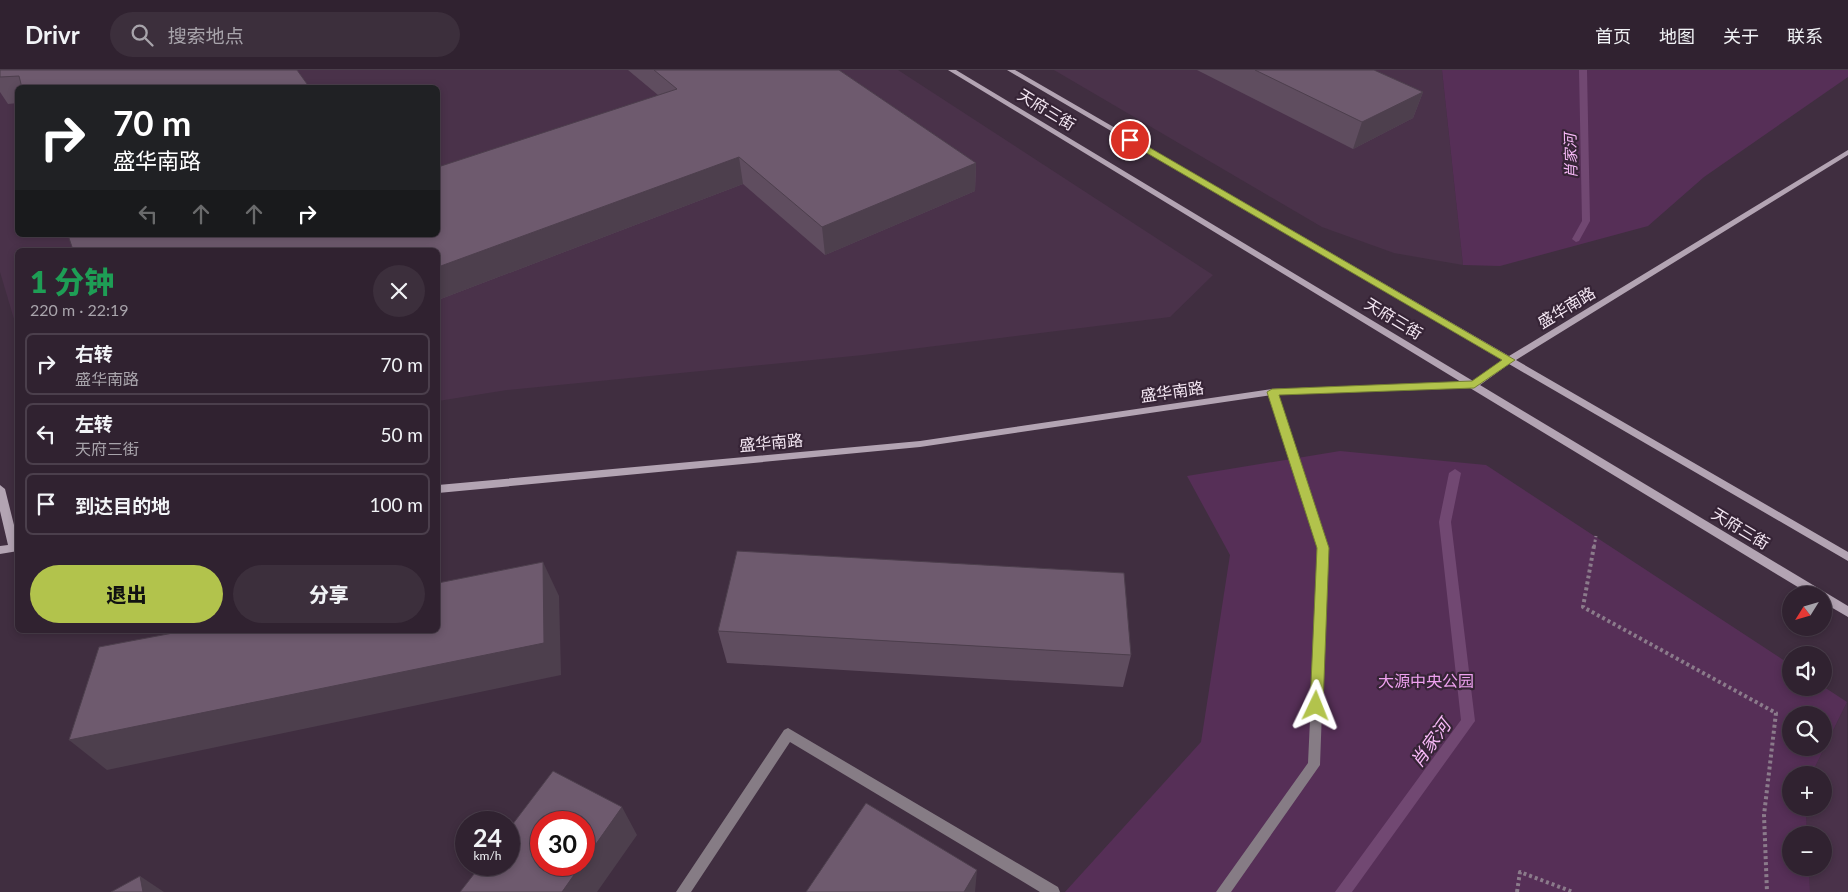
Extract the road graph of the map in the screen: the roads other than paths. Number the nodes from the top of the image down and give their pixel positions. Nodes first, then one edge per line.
1 (951, 70) edge
2 (1010, 70) edge
3 (1848, 152) edge
4 (1510, 360) junction
5 (1474, 385) junction
6 (1272, 392) junction
7 (0, 489) edge
8 (440, 490) edge
9 (15, 543) edge
10 (15, 547) edge
11 (0, 550) edge
12 (1848, 557) edge
13 (1805, 586) edge
14 (1832, 603) edge
15 (1848, 612) edge
16 (683, 892) edge
17 (1053, 892) edge
18 (1223, 892) edge

1 - 5 street, 天府三街
2 - 4 street, 天府三街
3 - 4 street, 盛华南路
4 - 5 street, 盛华南路
4 - 12 street, 天府三街
5 - 6 street, 盛华南路
5 - 13 street, 天府三街
6 - 8 street, 盛华南路
6 - 18 street
7 - 9 street
10 - 11 street
14 - 15 street
16 - 17 street

